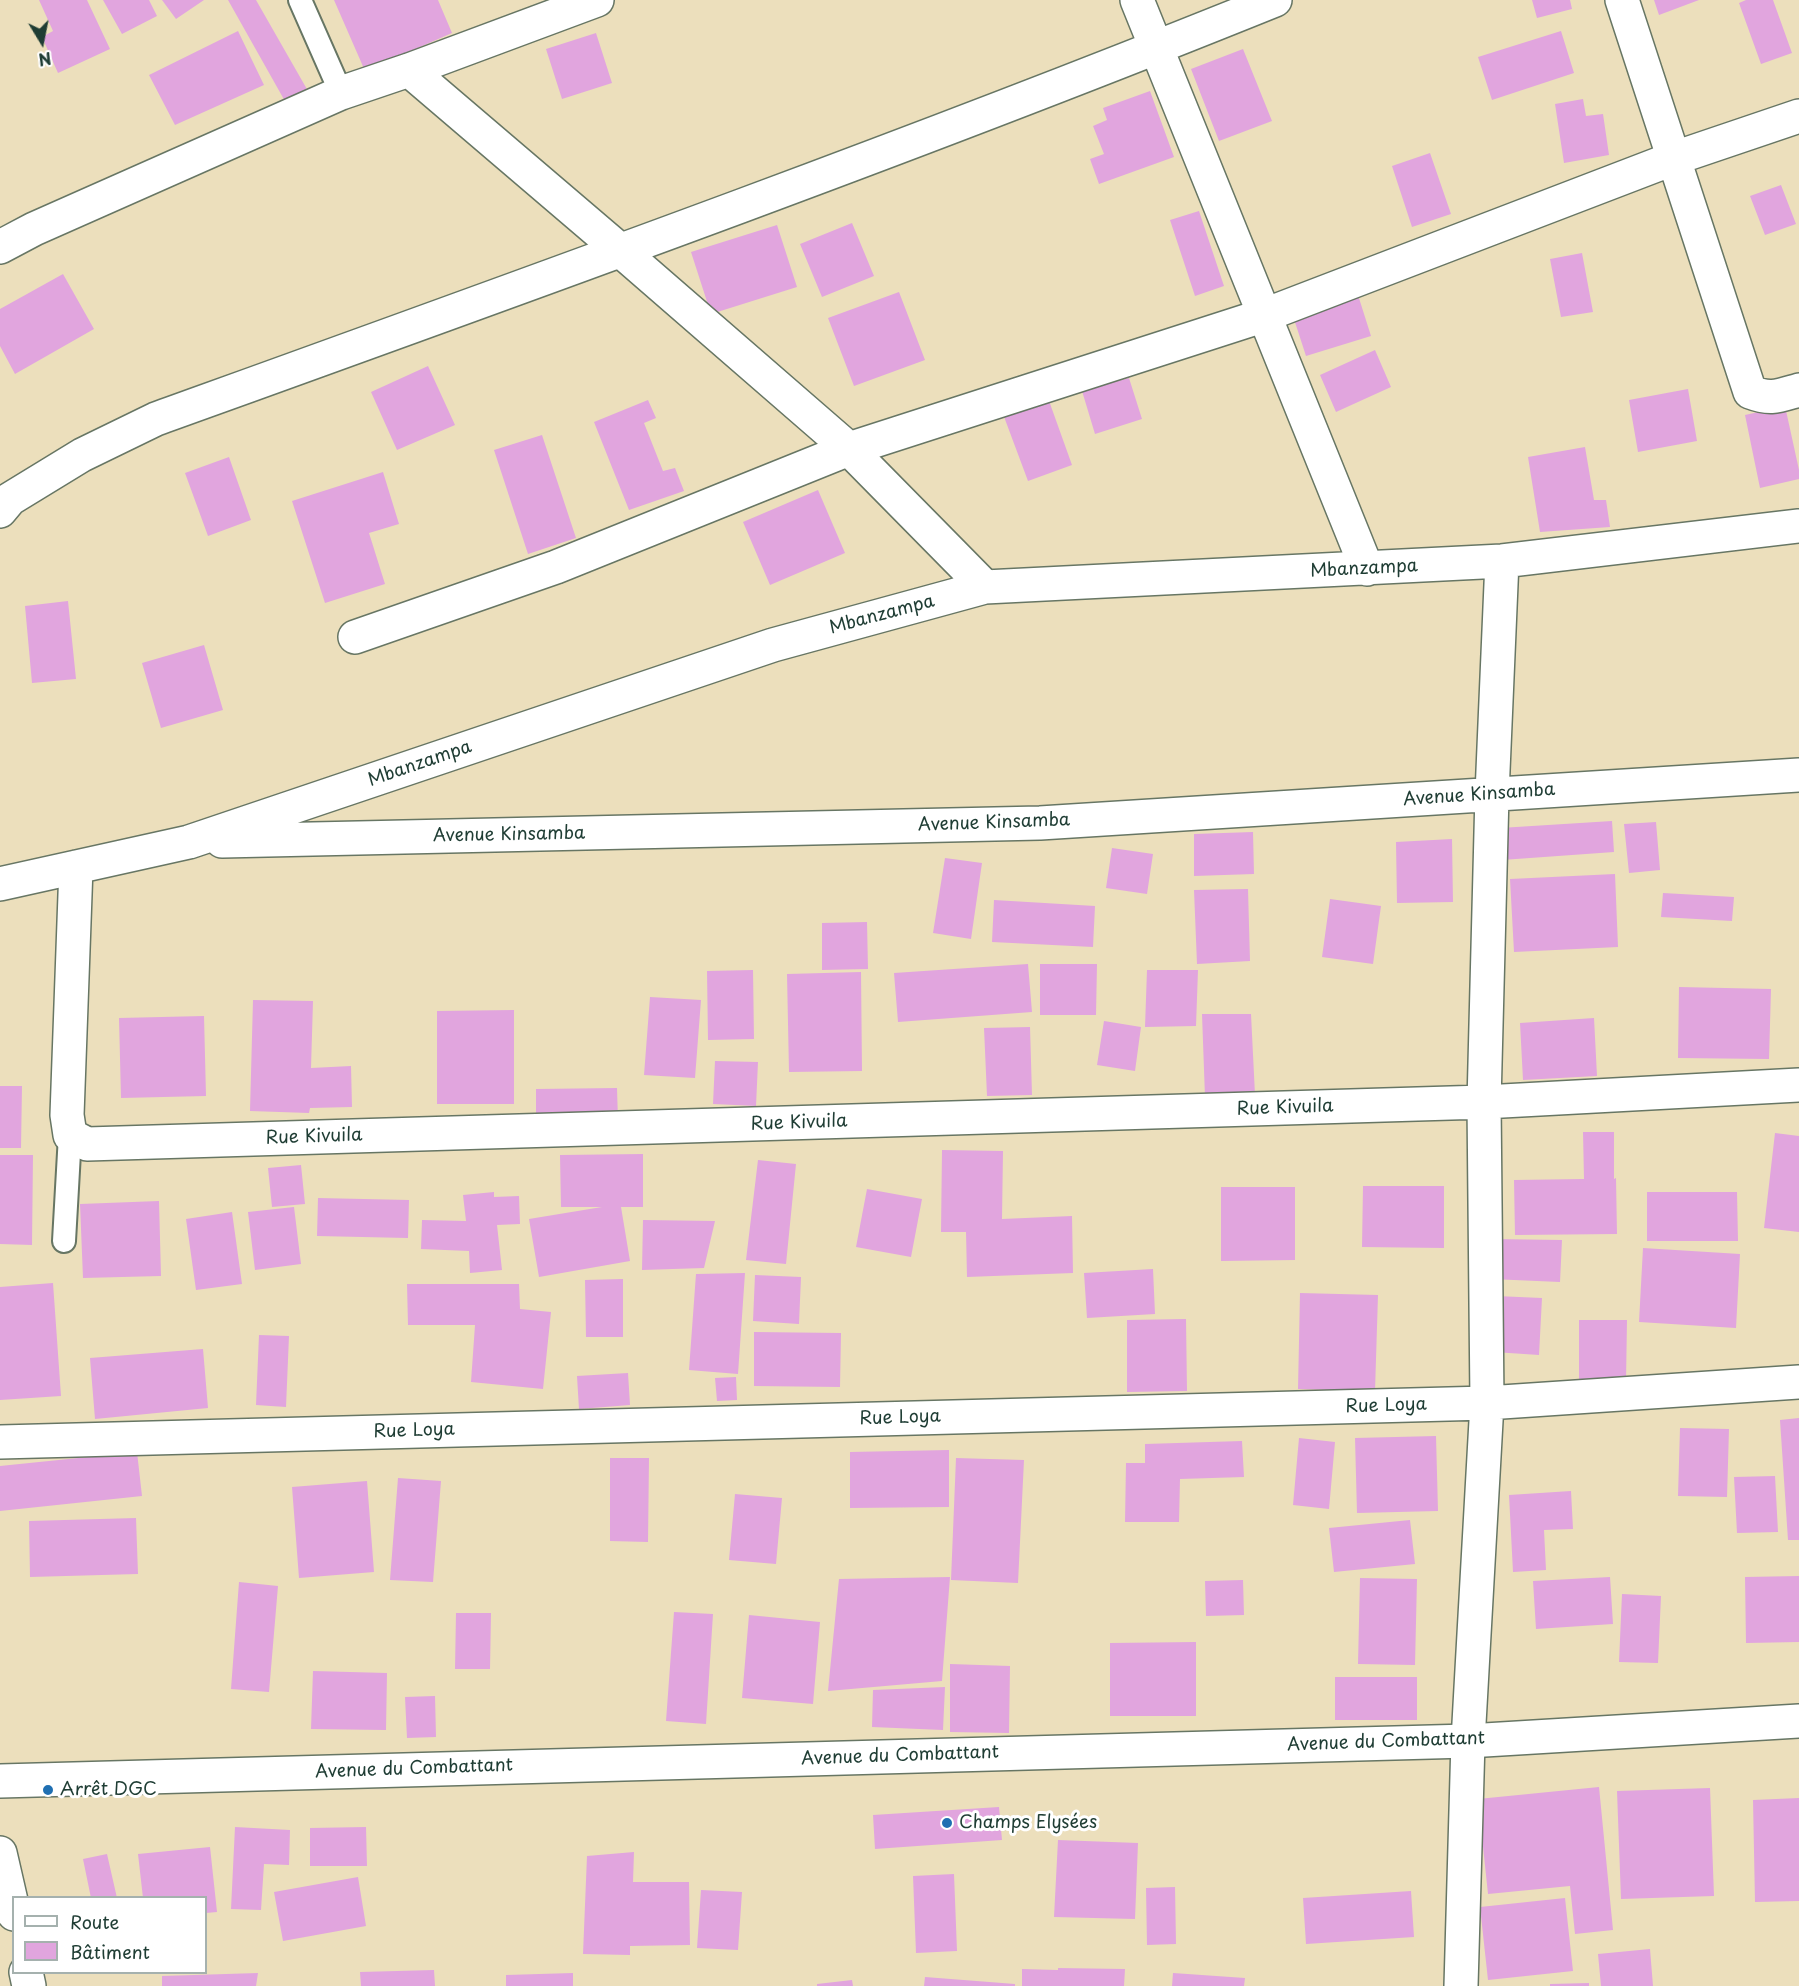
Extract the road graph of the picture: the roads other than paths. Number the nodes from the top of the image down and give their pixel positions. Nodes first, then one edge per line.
1 (300, 0) edge
2 (597, 0) edge
3 (1137, 0) edge
4 (1275, 0) edge
5 (1622, 0) edge
6 (1156, 48) junction
7 (409, 70) junction
8 (341, 93) junction
9 (1799, 116) edge
10 (1672, 159) junction
11 (0, 248) edge
12 (621, 251) junction
13 (1264, 315) junction
14 (1799, 390) edge
15 (849, 449) junction
16 (0, 511) edge
17 (1799, 526) edge
18 (1502, 561) junction
19 (1367, 569) junction
20 (985, 587) junction
21 (355, 637) dead end
22 (1799, 775) edge
23 (1492, 794) junction
24 (189, 842) junction
25 (76, 867) junction
26 (0, 884) edge
27 (1799, 1085) edge
28 (1484, 1102) junction
29 (70, 1135) junction
30 (64, 1241) dead end
31 (1799, 1382) edge
32 (1487, 1403) junction
33 (0, 1442) edge
34 (1799, 1721) edge
35 (1468, 1741) junction
36 (0, 1780) edge
37 (0, 1853) edge
38 (12, 1905) edge
39 (1461, 1986) edge

1 - 8 lane
2 - 7 street
3 - 6 street
4 - 6 street
5 - 10 street
6 - 12 street
6 - 13 street
7 - 8 street
7 - 12 street
8 - 11 street
9 - 10 street
10 - 13 street
10 - 14 street
12 - 15 street
12 - 16 street
13 - 15 street
13 - 19 street
15 - 20 street
15 - 21 street
17 - 18 street, Mbanzampa
18 - 19 street, Mbanzampa
18 - 23 street
19 - 20 street, Mbanzampa
20 - 24 street, Mbanzampa
22 - 23 street, Avenue Kinsamba
23 - 24 street, Avenue Kinsamba
23 - 28 street
24 - 25 street, Mbanzampa
25 - 26 street, Mbanzampa
25 - 29 street
27 - 28 street, Rue Kivuila
28 - 29 street, Rue Kivuila
28 - 32 street
29 - 30 lane
31 - 32 street, Rue Loya
32 - 33 street, Rue Loya
32 - 35 street
34 - 35 street, Avenue du Combattant
35 - 36 street, Avenue du Combattant
35 - 39 street
37 - 38 street

